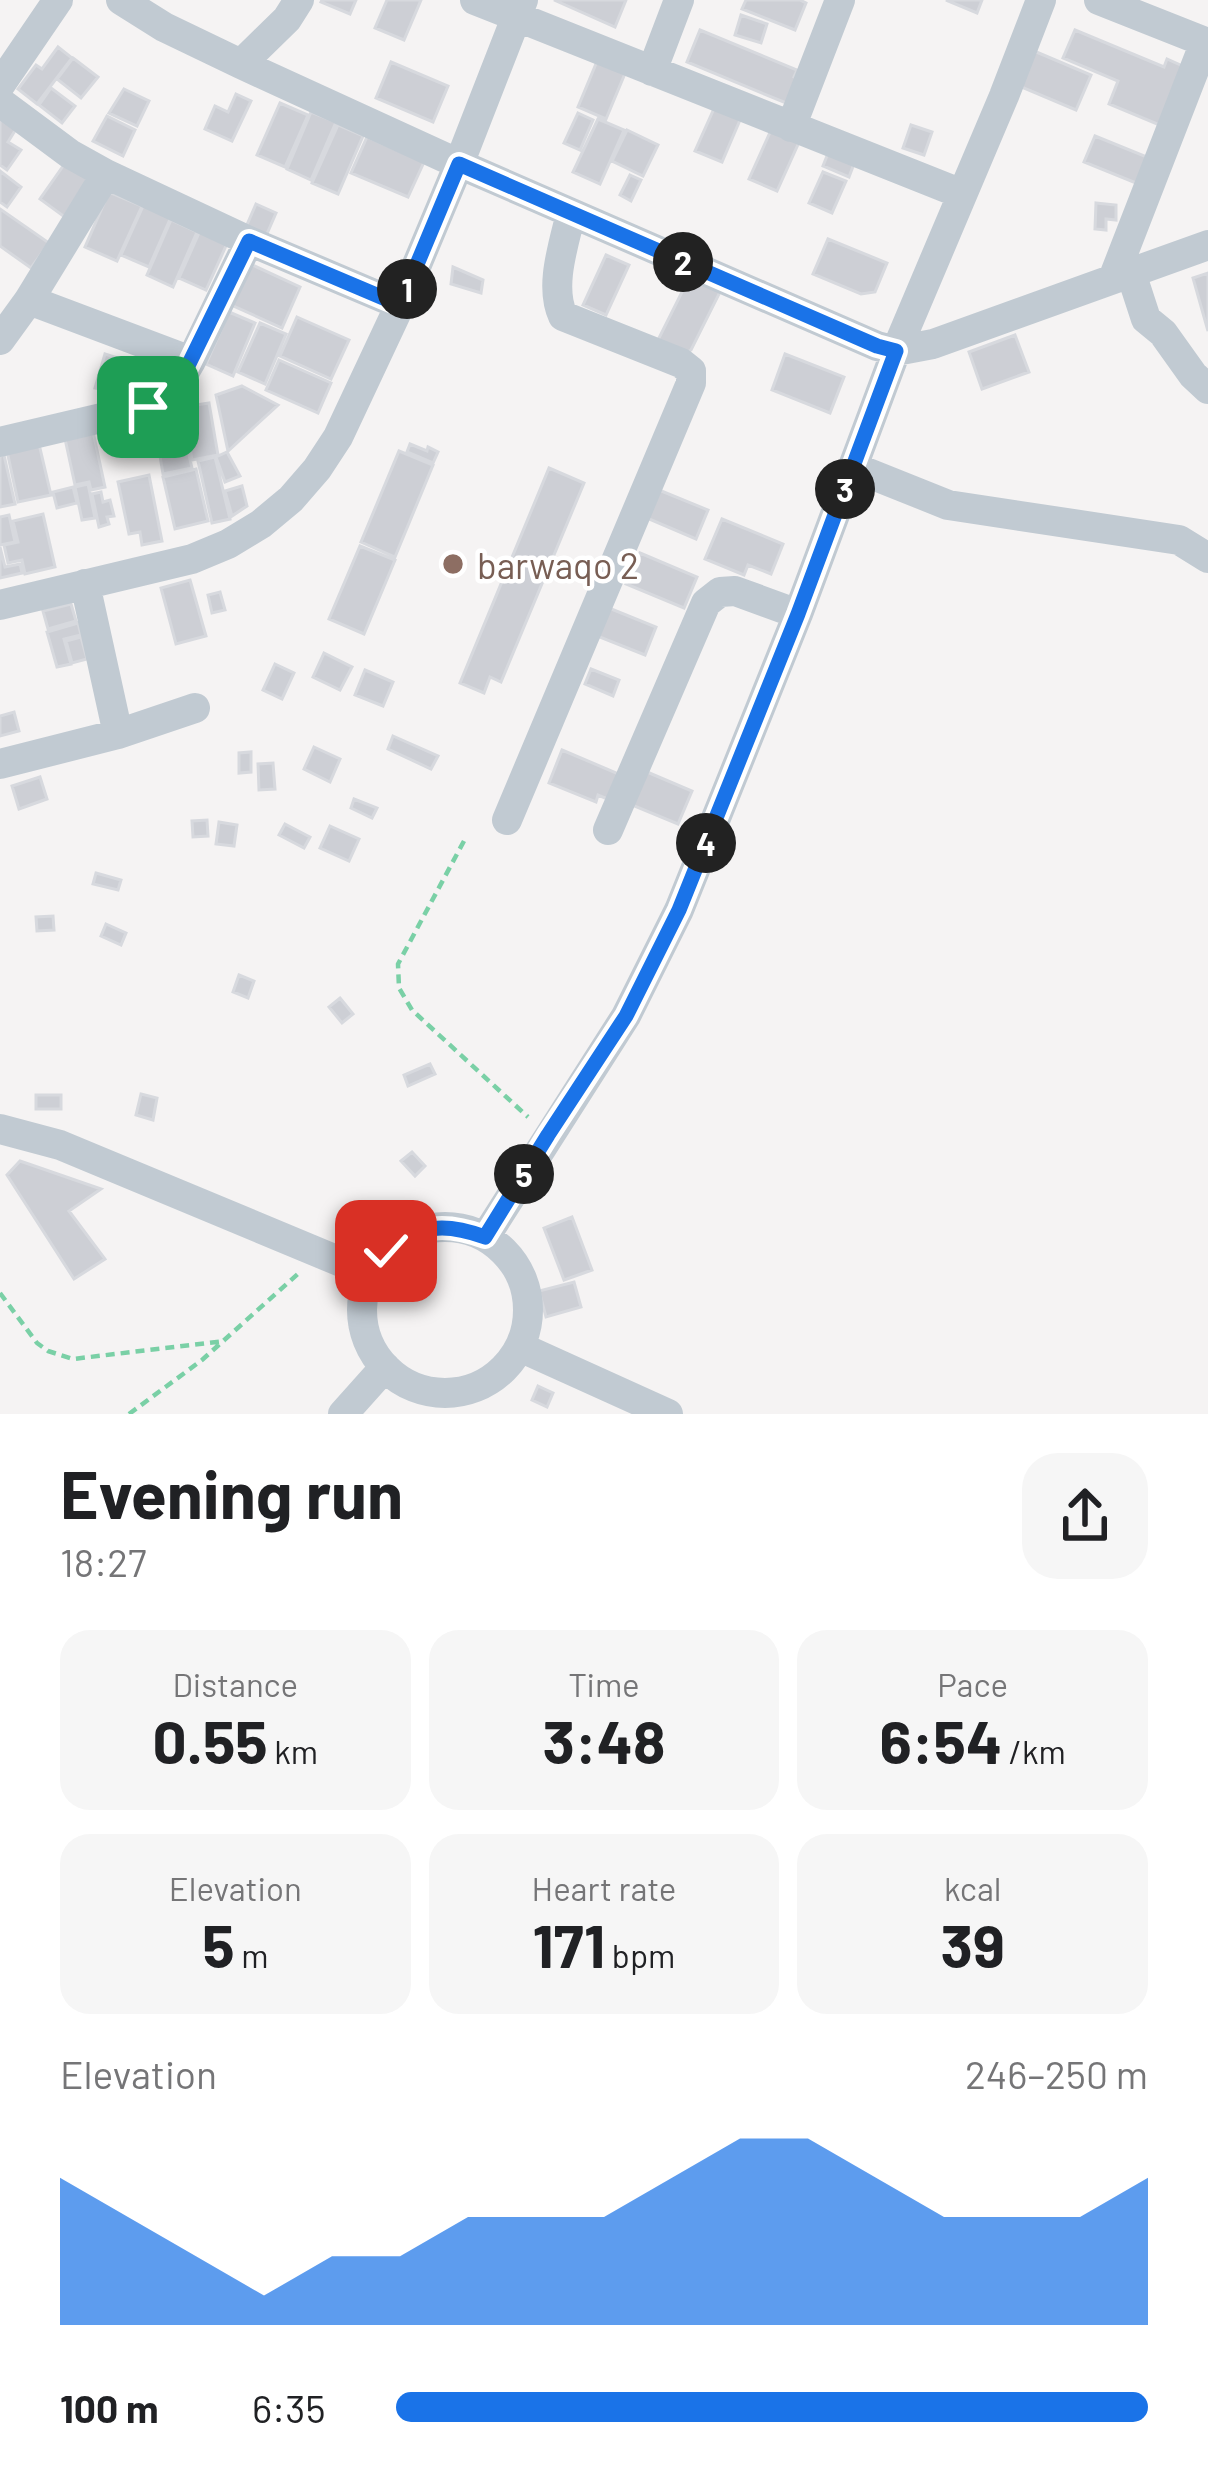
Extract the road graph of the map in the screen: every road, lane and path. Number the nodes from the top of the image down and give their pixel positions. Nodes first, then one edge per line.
1 (58, 0) edge
2 (121, 0) edge
3 (298, 0) edge
4 (475, 0) edge
5 (679, 0) edge
6 (840, 0) edge
7 (1041, 0) edge
8 (1099, 0) edge
9 (519, 9) edge
10 (1207, 42) edge
11 (241, 64) junction
12 (652, 71) junction
13 (0, 85) edge
14 (0, 102) edge
15 (791, 127) junction
16 (459, 164) junction
17 (106, 174) junction
18 (962, 194) junction
19 (572, 213) junction
20 (249, 241) junction
21 (1208, 245) edge
22 (1122, 276) junction
23 (29, 300) junction
24 (400, 305) junction
25 (0, 340) edge
26 (896, 351) junction
27 (191, 361) junction
28 (1208, 389) edge
29 (0, 442) edge
30 (853, 467) junction
31 (1208, 558) edge
32 (85, 584) junction
33 (0, 605) edge
34 (798, 614) junction
35 (195, 708) dead end
36 (118, 734) junction
37 (0, 764) edge
38 (507, 820) dead end
39 (608, 830) dead end
40 (464, 841) dead end
41 (0, 1129) edge
42 (548, 1135) junction
43 (485, 1237) junction
44 (322, 1252) junction
45 (370, 1274) junction
46 (0, 1293) edge
47 (225, 1341) junction
48 (520, 1346) junction
49 (385, 1367) junction
50 (445, 1404) edge
51 (129, 1414) edge
52 (343, 1414) edge
53 (668, 1414) edge

1 - 13 street
2 - 11 street
3 - 11 street
4 - 9 street
5 - 12 street
6 - 15 street
7 - 18 street
8 - 10 street
9 - 12 street
9 - 16 street
10 - 22 street
11 - 16 street
12 - 15 street
14 - 17 street
15 - 18 street
16 - 19 street
16 - 24 street
17 - 20 street
17 - 23 street
18 - 26 street
19 - 26 street
19 - 38 street
20 - 24 street
20 - 27 street
21 - 22 street
22 - 26 street
22 - 28 street
23 - 25 street
23 - 27 street
24 - 32 street
26 - 30 street
27 - 29 street
30 - 31 street
30 - 34 street
32 - 33 street
32 - 36 street
34 - 39 street
34 - 42 street
35 - 36 street
36 - 37 street
40 - 42 path
41 - 44 street
42 - 43 street
43 - 45 street
43 - 48 street
44 - 45 street
44 - 47 path
45 - 49 street
46 - 47 path
47 - 51 path
48 - 50 street
48 - 53 street
49 - 50 street
49 - 52 street

